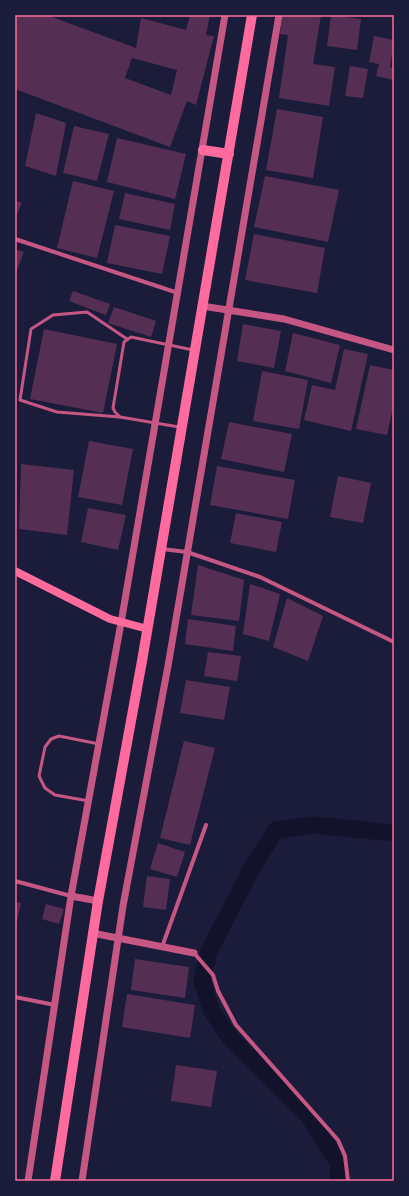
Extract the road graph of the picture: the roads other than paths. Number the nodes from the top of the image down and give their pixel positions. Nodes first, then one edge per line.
1 (224, 15) edge
2 (252, 15) edge
3 (279, 15) edge
4 (203, 150) junction
5 (229, 154) junction
6 (15, 239) edge
7 (178, 293) junction
8 (202, 306) junction
9 (229, 311) junction
10 (127, 339) junction
11 (168, 345) junction
12 (194, 350) junction
13 (394, 350) edge
14 (120, 417) junction
15 (155, 423) junction
16 (182, 427) junction
17 (161, 549) junction
18 (187, 552) junction
19 (15, 571) edge
20 (121, 623) junction
21 (148, 629) junction
22 (394, 642) edge
23 (99, 744) junction
24 (89, 801) junction
25 (206, 825) dead end
26 (15, 881) edge
27 (71, 896) junction
28 (98, 900) junction
29 (92, 933) junction
30 (119, 937) junction
31 (162, 946) junction
32 (194, 953) joint
33 (15, 997) edge
34 (54, 1005) junction
35 (28, 1181) edge
36 (56, 1181) edge
37 (82, 1181) edge
38 (348, 1181) edge

1 - 4 street
2 - 5 main road
3 - 9 street
4 - 5 main road
4 - 7 street
5 - 8 main road
6 - 7 street
7 - 11 street
8 - 9 street
8 - 12 main road
9 - 13 street
9 - 18 street
10 - 11 lane
10 - 14 lane
10 - 14 lane
11 - 12 lane
11 - 15 street
12 - 16 main road
14 - 15 lane
15 - 16 lane
15 - 20 street
16 - 17 main road
17 - 18 street
17 - 21 main road
18 - 22 street
18 - 30 street
19 - 20 main road
20 - 21 main road
20 - 23 street
21 - 28 main road
23 - 24 street
23 - 24 lane
24 - 27 street
25 - 31 street
26 - 27 street
27 - 28 street
27 - 34 street
28 - 29 main road
29 - 30 street
29 - 36 main road
30 - 31 street
30 - 37 street
31 - 32 street
32 - 38 street
33 - 34 street
34 - 35 street

